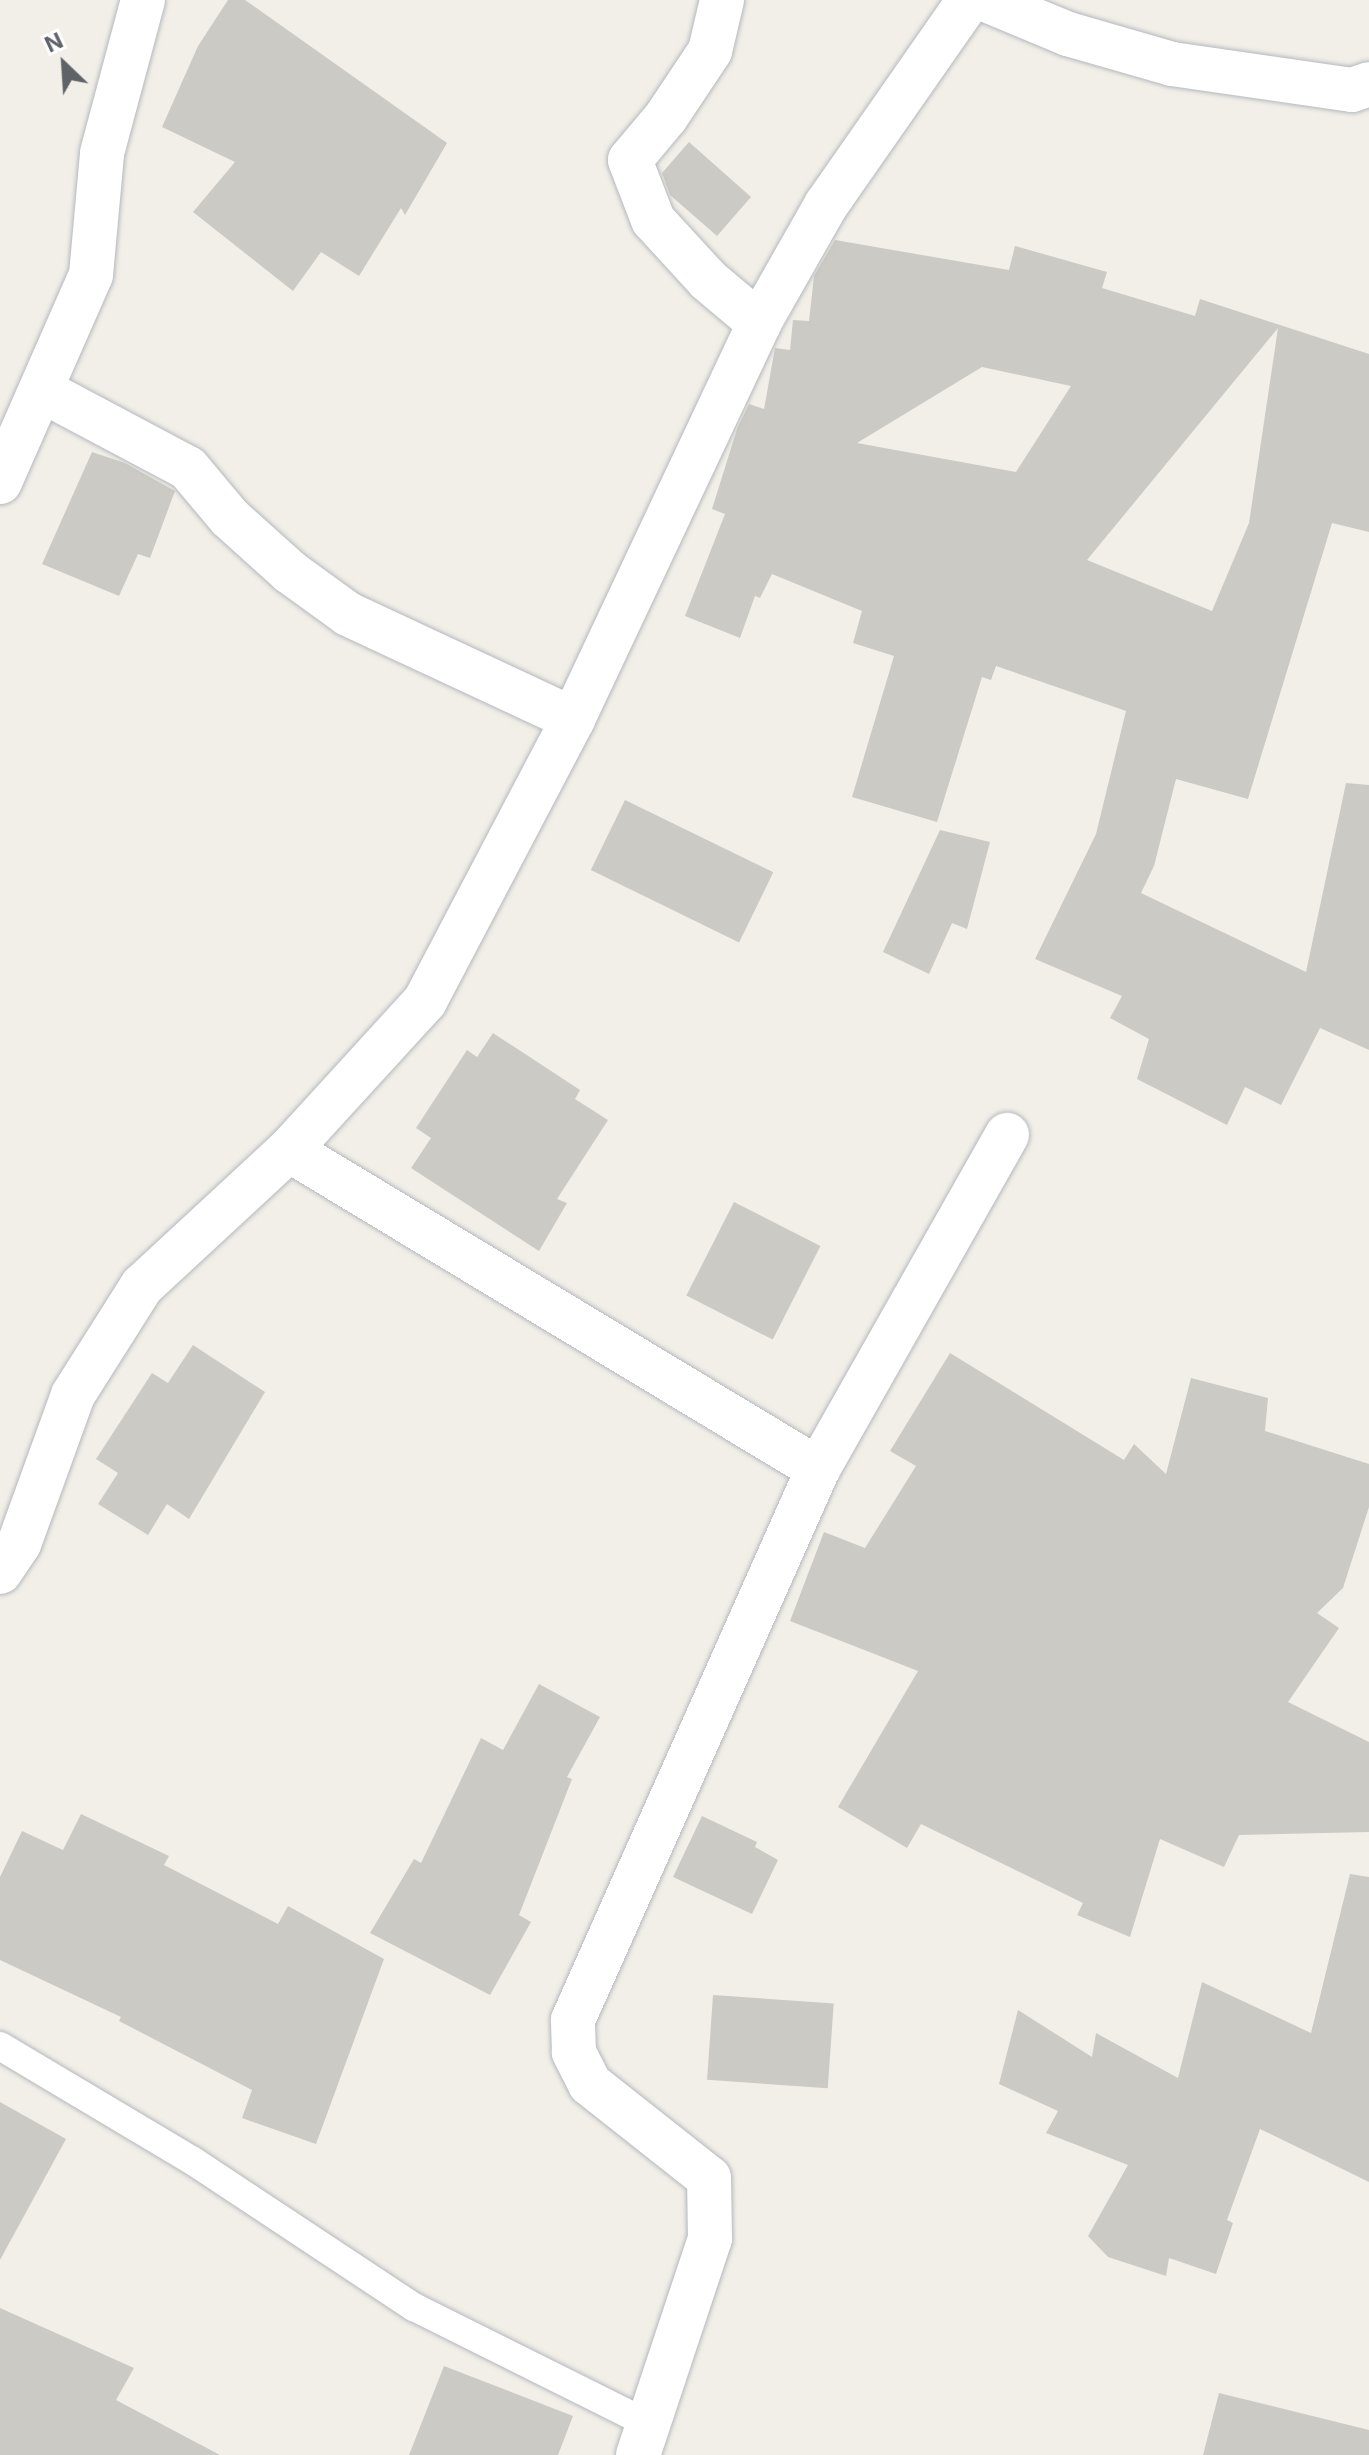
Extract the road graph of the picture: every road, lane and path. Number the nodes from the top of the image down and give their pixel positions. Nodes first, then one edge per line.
1 (143, 0) edge
2 (722, 0) edge
3 (969, 0) edge
4 (986, 0) edge
5 (1369, 84) edge
6 (759, 323) junction
7 (41, 390) junction
8 (0, 482) edge
9 (573, 719) junction
10 (1007, 1135) dead end
11 (289, 1150) junction
12 (818, 1469) junction
13 (0, 1572) edge
14 (0, 2046) edge
15 (644, 2440) edge

1 - 7 street
2 - 6 street
3 - 6 street
4 - 5 street
6 - 9 street
7 - 8 street
7 - 9 street
9 - 11 street
10 - 12 street
11 - 12 street
11 - 13 street
12 - 15 street
14 - 15 lane

